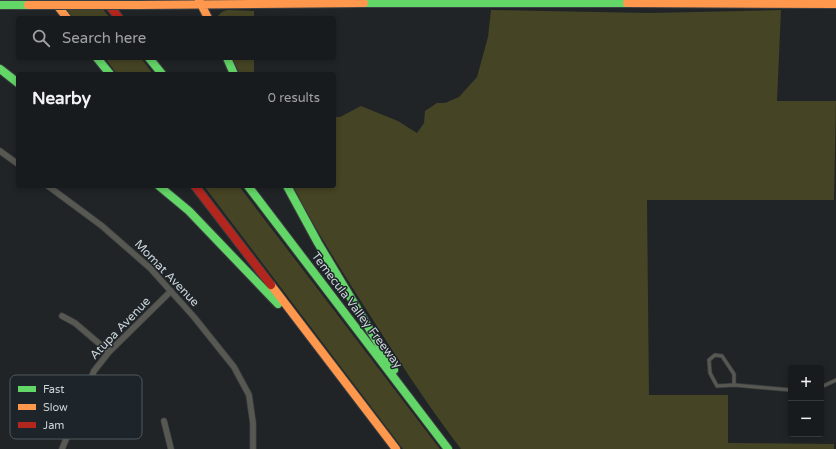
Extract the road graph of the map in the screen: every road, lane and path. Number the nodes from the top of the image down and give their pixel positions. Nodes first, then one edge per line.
1 (53, 0) edge
2 (105, 0) edge
3 (408, 1) edge
4 (200, 2) edge
5 (314, 2) edge
6 (659, 2) edge
7 (836, 4) edge
8 (0, 5) edge
9 (65, 16) edge
10 (117, 16) edge
11 (207, 16) edge
12 (99, 60) edge
13 (152, 60) edge
14 (228, 60) edge
15 (0, 69) edge
16 (108, 72) edge
17 (160, 72) edge
18 (233, 72) edge
19 (16, 81) edge
20 (0, 151) edge
21 (16, 163) edge
22 (51, 188) edge
23 (161, 188) edge
24 (197, 188) edge
25 (250, 188) edge
26 (289, 188) edge
27 (172, 291) junction
28 (62, 316) dead end
29 (312, 339) junction
30 (109, 352) junction
31 (92, 375) edge
32 (836, 380) edge
33 (734, 385) junction
34 (824, 386) edge
35 (788, 390) edge
36 (421, 414) junction
37 (164, 421) dead end
38 (66, 439) edge
39 (62, 449) edge
40 (171, 449) edge
41 (253, 449) edge
42 (396, 449) edge
43 (448, 449) edge

1 - 9 main road
2 - 10 main road
3 - 5 main road
3 - 6 main road
4 - 5 main road
4 - 8 main road, bridge
4 - 11 main road
6 - 7 main road
12 - 16 main road
13 - 17 main road
14 - 18 main road
15 - 19 main road
20 - 21 street
22 - 27 street, Momat Avenue
23 - 29 main road
24 - 29 main road
25 - 36 main road, Temecula Valley Freeway
26 - 36 main road
27 - 30 street, Atupa Avenue
27 - 41 street, Momat Avenue
28 - 30 street
29 - 42 main road
30 - 31 street, Atupa Avenue
32 - 34 lane
33 - 33 lane
33 - 35 lane
36 - 43 main road, Temecula Valley Freeway
37 - 40 street
38 - 39 street, Atupa Avenue

